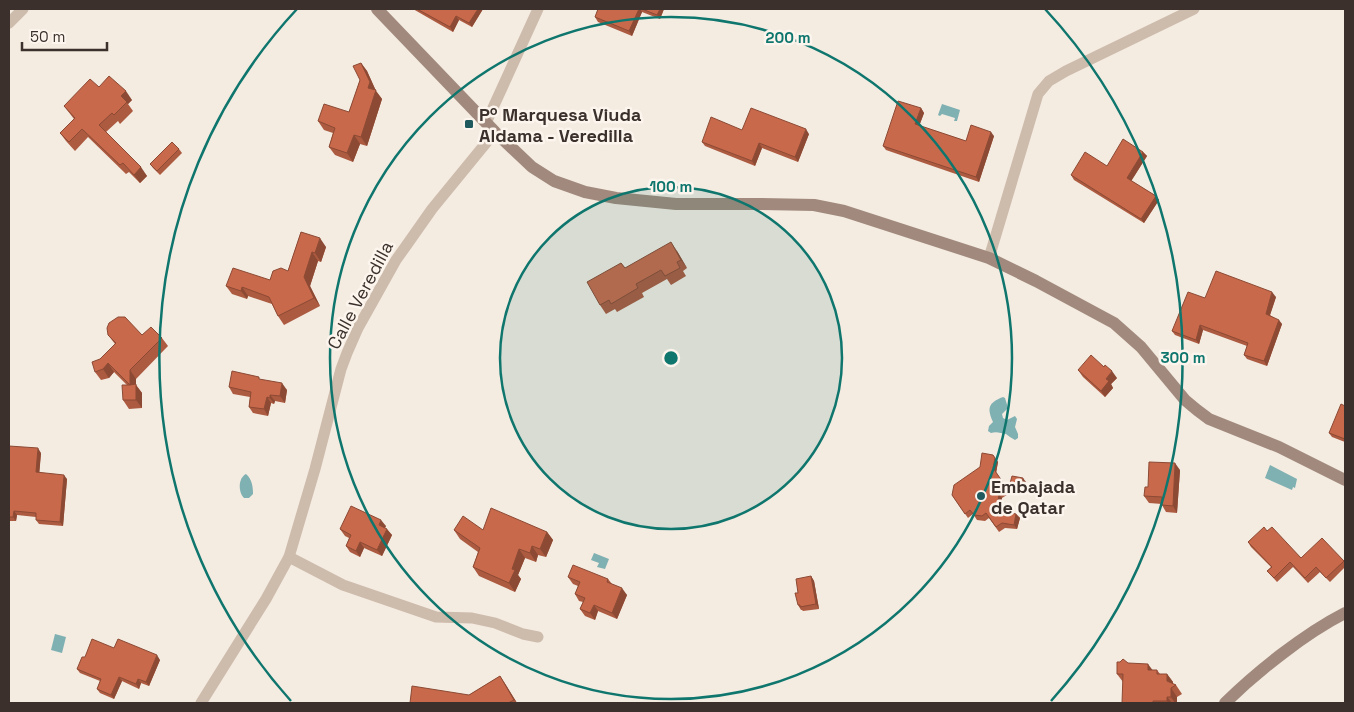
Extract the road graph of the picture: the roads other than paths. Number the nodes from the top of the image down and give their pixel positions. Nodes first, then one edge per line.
1 (23, 9) edge
2 (377, 9) edge
3 (538, 9) edge
4 (1194, 9) edge
5 (9, 23) edge
6 (490, 128) junction
7 (989, 258) junction
8 (1345, 480) edge
9 (289, 557) junction
10 (1345, 613) edge
11 (538, 637) dead end
12 (201, 703) edge
13 (1225, 703) edge

1 - 5 street
2 - 6 street
3 - 6 street, Calle Veredilla
4 - 7 street
6 - 7 street
6 - 9 street, Calle Veredilla
7 - 8 street
9 - 11 street
9 - 12 street, Calle Veredilla
10 - 13 street

